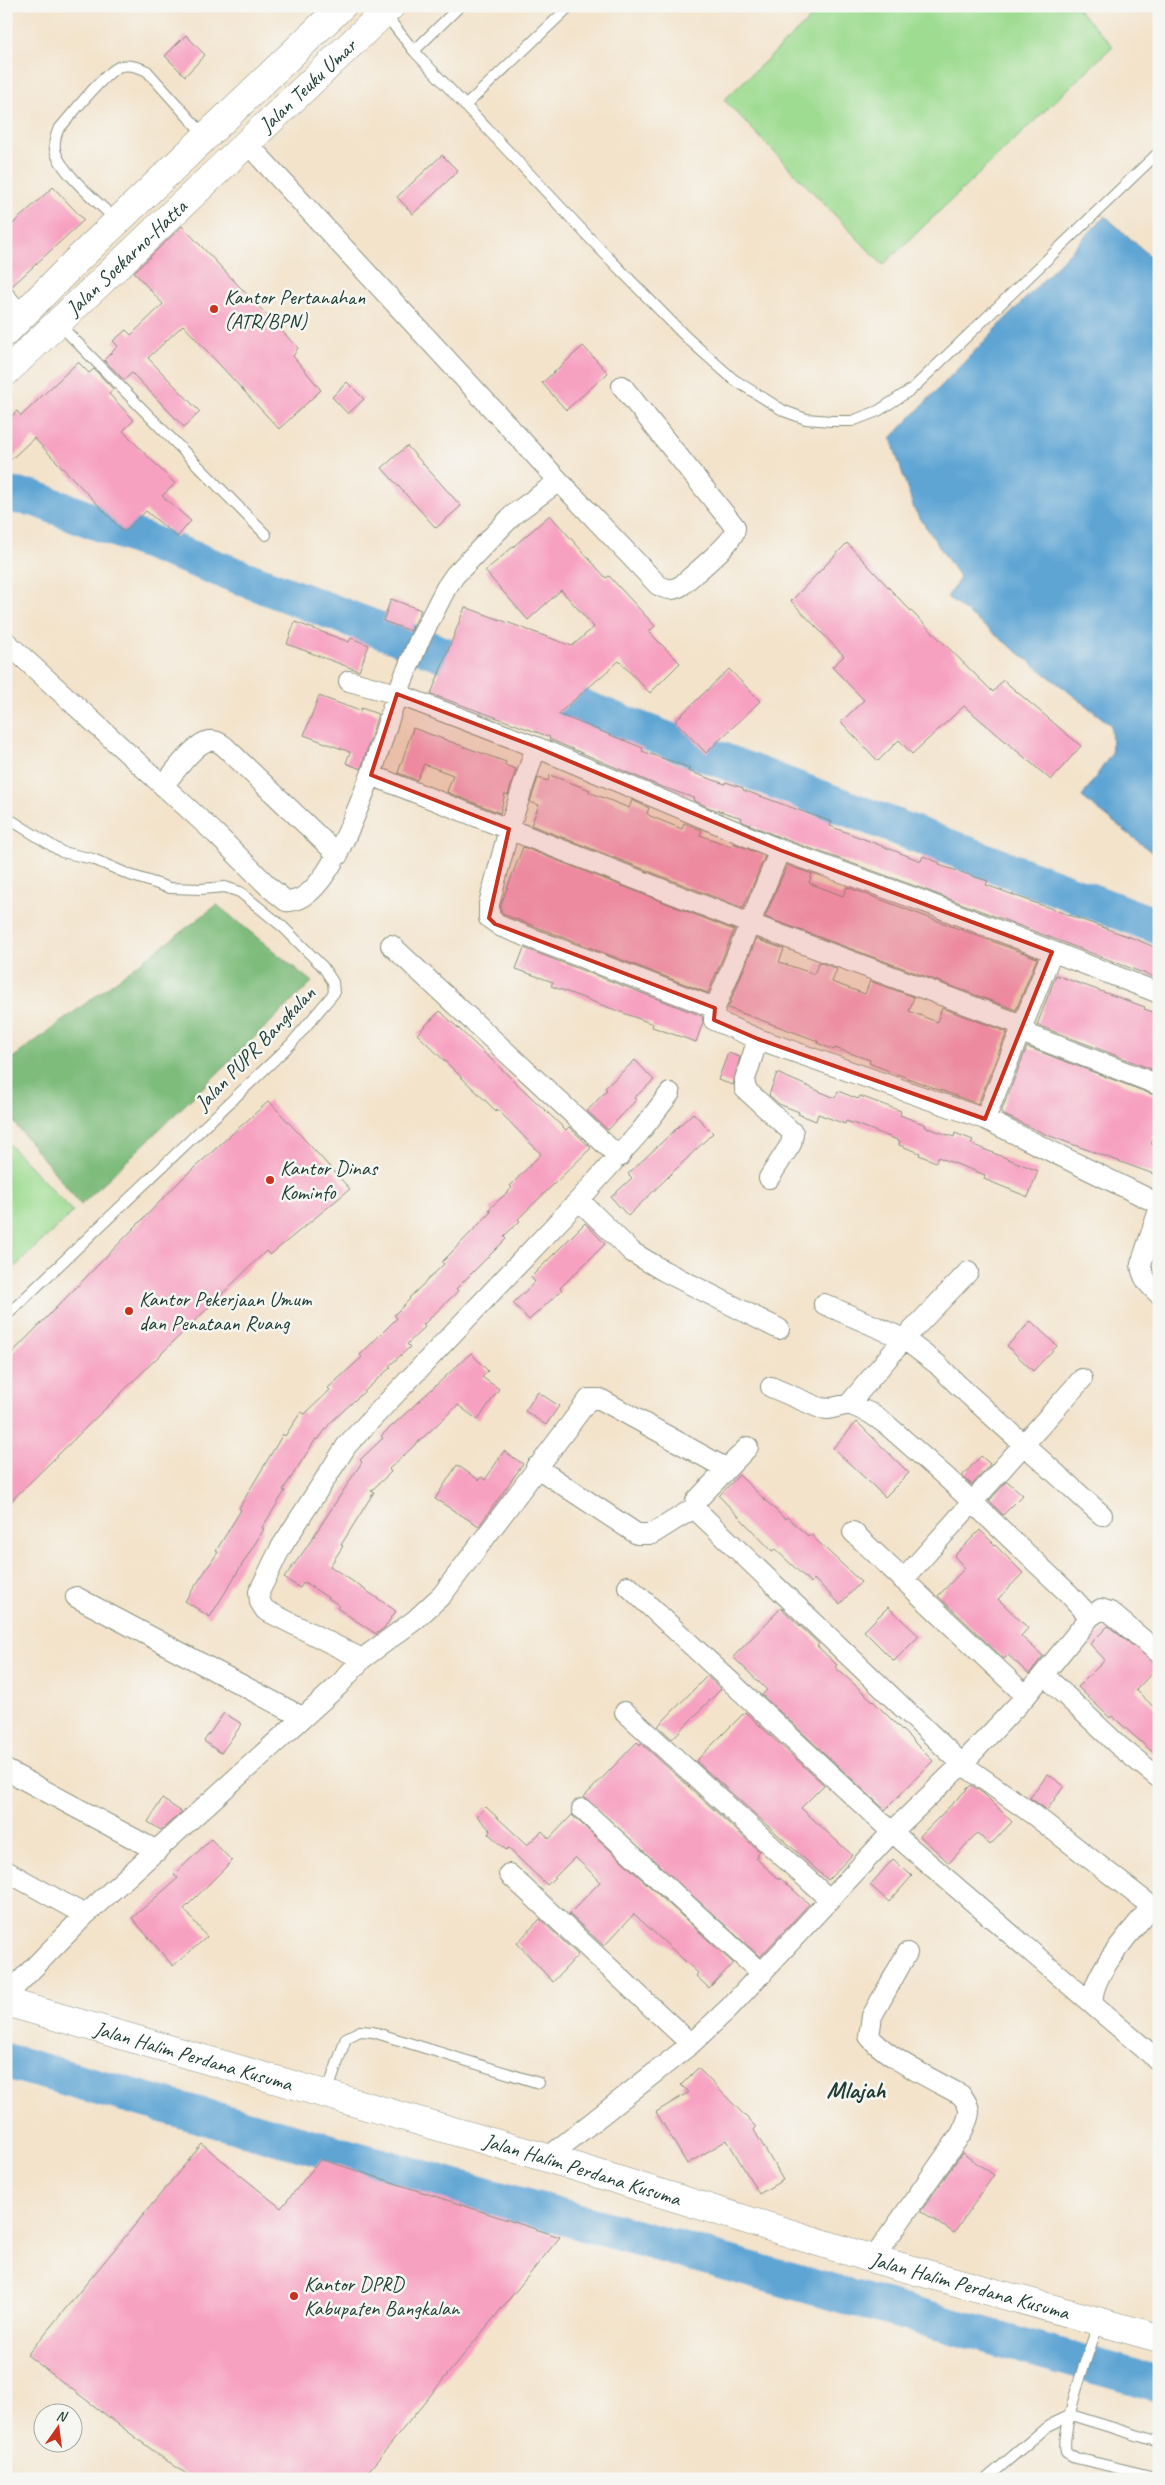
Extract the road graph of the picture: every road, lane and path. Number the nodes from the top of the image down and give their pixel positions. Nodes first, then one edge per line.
1 (460, 6) edge
2 (570, 6) edge
3 (336, 8) edge
4 (388, 10) edge
5 (414, 51) junction
6 (465, 106) junction
7 (212, 131) junction
8 (246, 142) junction
9 (1159, 152) edge
10 (117, 221) junction
11 (11, 315) edge
12 (58, 322) junction
13 (6, 372) edge
14 (622, 386) dead end
15 (559, 481) junction
16 (266, 536) dead end
17 (6, 642) edge
18 (349, 681) dead end
19 (397, 694) junction
20 (536, 748) junction
21 (371, 775) junction
22 (163, 786) junction
23 (6, 817) edge
24 (509, 828) junction
25 (780, 850) junction
26 (338, 855) junction
27 (748, 923) junction
28 (391, 945) dead end
29 (1052, 952) junction
30 (1159, 993) edge
31 (714, 1008) junction
32 (1022, 1025) junction
33 (758, 1039) junction
34 (1159, 1085) edge
35 (670, 1093) dead end
36 (985, 1119) junction
37 (618, 1156) junction
38 (769, 1178) dead end
39 (579, 1200) junction
40 (1159, 1204) edge
41 (1159, 1210) edge
42 (968, 1272) dead end
43 (1159, 1294) edge
44 (824, 1304) dead end
45 (6, 1316) edge
46 (779, 1329) dead end
47 (904, 1339) junction
48 (1082, 1379) dead end
49 (771, 1387) dead end
50 (849, 1404) junction
51 (1024, 1445) junction
52 (748, 1448) dead end
53 (536, 1467) junction
54 (727, 1469) junction
55 (973, 1503) junction
56 (694, 1508) junction
57 (1102, 1515) dead end
58 (853, 1532) dead end
59 (903, 1580) junction
60 (628, 1586) dead end
61 (76, 1596) dead end
62 (1090, 1617) junction
63 (1159, 1653) edge
64 (362, 1659) junction
65 (1044, 1675) junction
66 (1026, 1696) junction
67 (625, 1712) dead end
68 (302, 1717) junction
69 (962, 1764) junction
70 (6, 1770) edge
71 (1159, 1778) edge
72 (582, 1809) dead end
73 (892, 1832) junction
74 (157, 1851) junction
75 (6, 1871) edge
76 (509, 1874) dead end
77 (829, 1899) junction
78 (1156, 1909) edge
79 (85, 1915) junction
80 (907, 1953) dead end
81 (762, 1974) junction
82 (6, 1996) edge
83 (6, 2002) edge
84 (1093, 2005) junction
85 (691, 2044) junction
86 (1159, 2061) edge
87 (539, 2083) dead end
88 (326, 2094) junction
89 (547, 2158) junction
90 (873, 2260) junction
91 (1095, 2333) junction
92 (1159, 2338) edge
93 (1071, 2415) junction
94 (1159, 2442) edge
95 (1001, 2467) junction
96 (1159, 2478) edge
97 (986, 2479) edge
98 (998, 2479) edge

1 - 5 lane
2 - 6 lane
3 - 7 main road, Jalan Teuku Umar
4 - 5 lane
4 - 8 main road, Jalan Teuku Umar
5 - 6 lane
6 - 9 lane
7 - 10 main road, Jalan Soekarno-Hatta
7 - 10 lane
8 - 12 main road, Jalan Soekarno-Hatta
8 - 15 street
10 - 11 main road, Jalan Soekarno-Hatta
12 - 13 main road, Jalan Soekarno-Hatta
12 - 16 lane
14 - 15 street
15 - 19 street
17 - 22 street
18 - 19 street
19 - 20 street
19 - 21 street
20 - 24 street
20 - 25 street
21 - 24 street
21 - 26 street
22 - 26 street
22 - 26 street
23 - 45 lane, Jalan PUPR Bangkalan
24 - 27 street
24 - 31 street
25 - 27 street
25 - 29 street
27 - 31 street
27 - 32 street
28 - 37 street
29 - 30 street
29 - 32 street
31 - 33 street
32 - 34 street
32 - 36 street
33 - 36 street
33 - 38 street
35 - 37 street
36 - 40 street
37 - 39 street
39 - 46 street
39 - 64 street
41 - 43 street
42 - 47 street
44 - 47 street
47 - 50 street
47 - 51 street
48 - 51 street
49 - 50 street
50 - 55 street
51 - 55 street
51 - 57 street
52 - 54 street
53 - 54 street
53 - 56 street
53 - 64 street
54 - 56 street
55 - 59 street
55 - 62 street
56 - 69 street
58 - 59 street
59 - 66 street
60 - 73 street
61 - 68 street
62 - 63 street
62 - 65 street
64 - 68 street
65 - 66 street
65 - 71 street
66 - 69 street
67 - 77 street
68 - 74 street
69 - 73 street
69 - 78 street
70 - 74 street
72 - 81 street
73 - 77 street
73 - 84 street
74 - 79 street
75 - 79 street
76 - 85 street
77 - 81 street
78 - 84 street
79 - 82 street
80 - 90 street
81 - 85 street
83 - 88 main road, Jalan Halim Perdana Kusuma
84 - 86 street
85 - 89 street
87 - 88 lane
88 - 89 main road, Jalan Halim Perdana Kusuma
89 - 90 main road, Jalan Halim Perdana Kusuma
90 - 91 main road, Jalan Halim Perdana Kusuma
91 - 92 main road, Jalan Halim Perdana Kusuma
91 - 93 lane
93 - 94 lane
93 - 95 lane
93 - 96 lane
95 - 97 lane
95 - 98 lane

